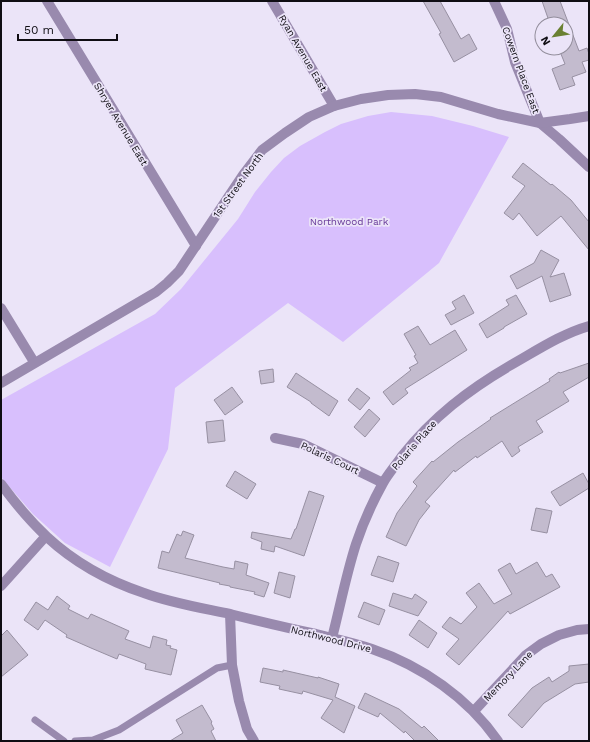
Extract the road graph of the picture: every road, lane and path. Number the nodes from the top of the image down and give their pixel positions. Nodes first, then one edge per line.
1 (47, 1) edge
2 (272, 1) edge
3 (494, 1) edge
4 (334, 106) junction
5 (589, 116) edge
6 (540, 123) junction
7 (589, 167) edge
8 (196, 246) junction
9 (1, 308) edge
10 (589, 326) edge
11 (34, 362) junction
12 (1, 382) edge
13 (275, 438) dead end
14 (383, 483) junction
15 (1, 484) edge
16 (46, 536) junction
17 (1, 586) edge
18 (230, 614) junction
19 (589, 629) edge
20 (332, 638) junction
21 (232, 665) junction
22 (474, 712) junction
23 (36, 720) dead end
24 (64, 741) edge
25 (74, 741) edge
26 (254, 741) edge
27 (498, 741) edge

1 - 8 street, Shryer Avenue East
2 - 4 street, Ryan Avenue East
3 - 6 street, Cowern Place East
4 - 6 street, 1st Street North
4 - 8 street, 1st Street North
5 - 6 street, 1st Street North
6 - 7 street, Cowern Place East
8 - 11 street, 1st Street North
9 - 11 street
10 - 14 street, Polaris Place
11 - 12 street, 1st Street North
13 - 14 street, Polaris Court
14 - 20 street, Polaris Place
15 - 16 street
16 - 17 street
16 - 18 street, Northwood Drive
18 - 20 street, Northwood Drive
18 - 21 street
19 - 22 street, Memory Lane
20 - 22 street, Northwood Drive
21 - 25 lane
21 - 26 street
22 - 27 street, Northwood Drive
23 - 24 lane

